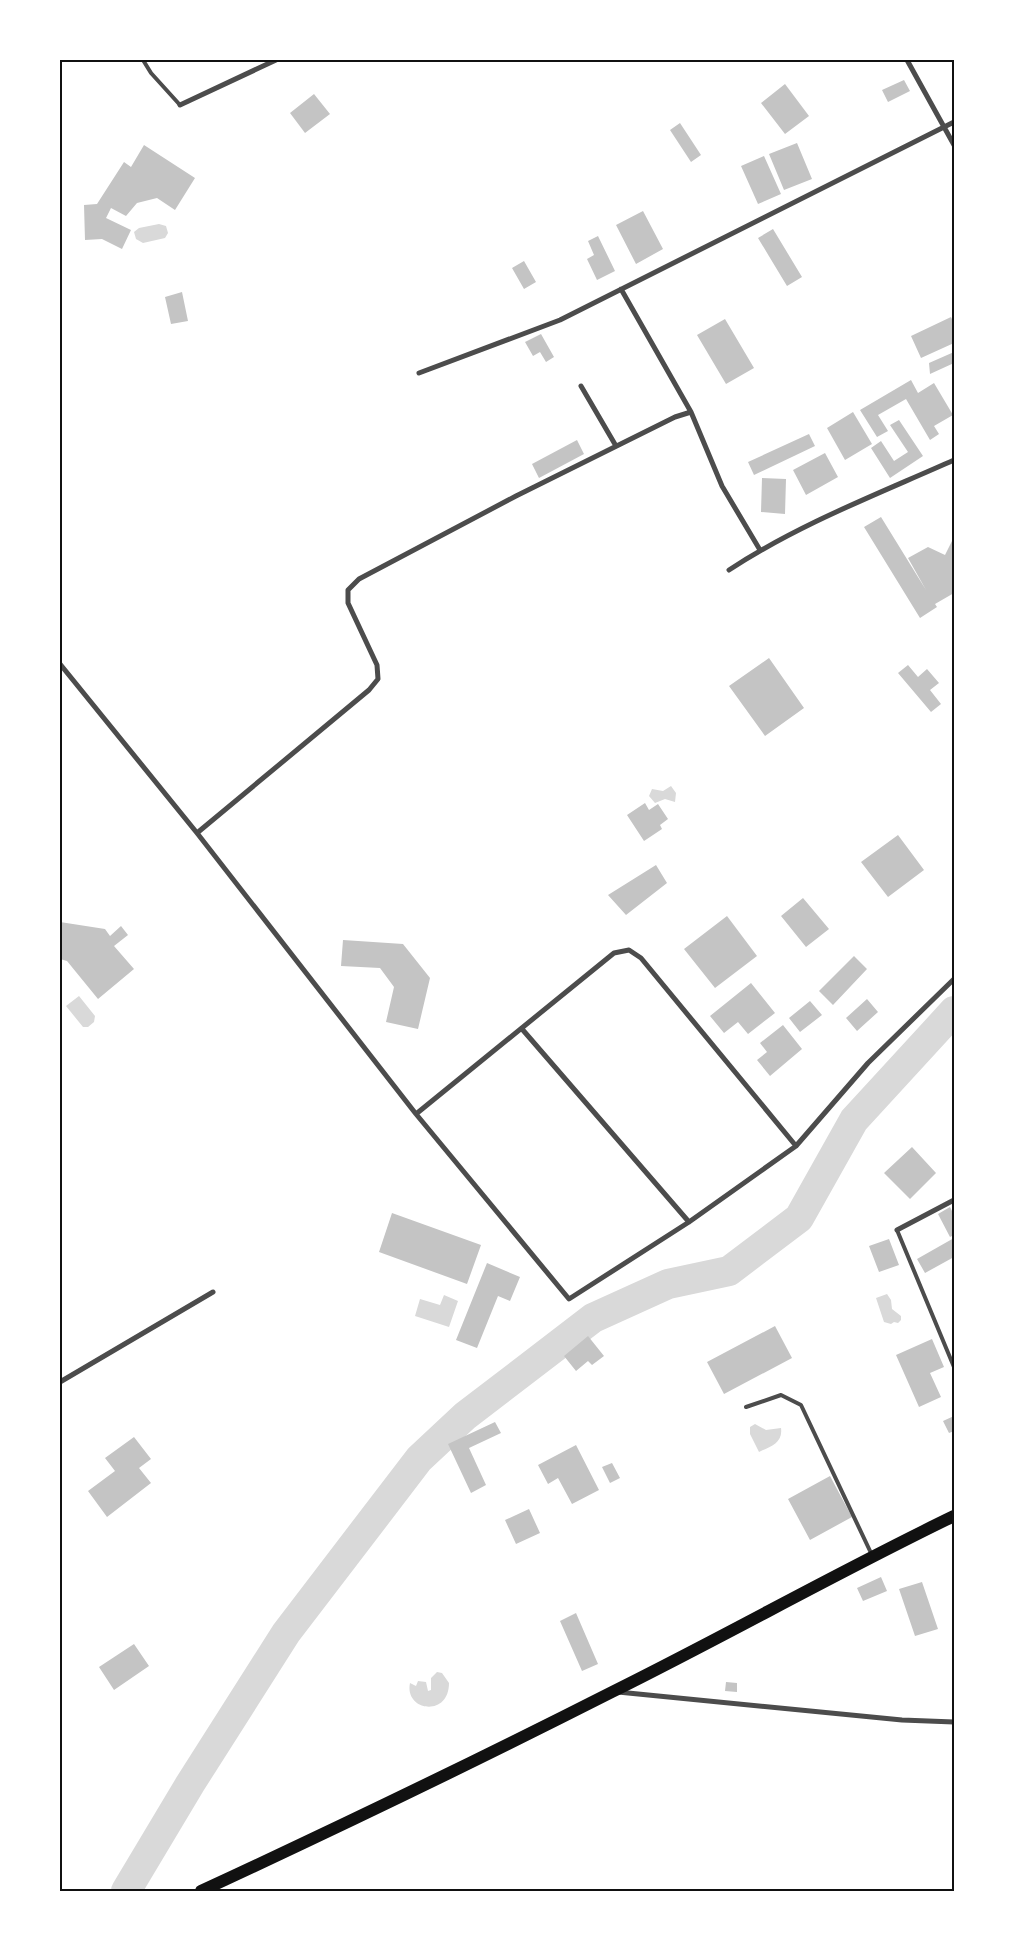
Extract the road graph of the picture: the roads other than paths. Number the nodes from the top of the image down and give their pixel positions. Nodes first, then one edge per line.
1 (143, 60) edge
2 (276, 60) edge
3 (907, 60) edge
4 (180, 105) joint
5 (954, 122) edge
6 (944, 127) junction
7 (954, 145) edge
8 (621, 289) junction
9 (419, 373) dead end
10 (581, 386) dead end
11 (691, 412) junction
12 (616, 446) junction
13 (954, 460) edge
14 (760, 550) junction
15 (729, 570) dead end
16 (60, 664) edge
17 (197, 833) junction
18 (954, 979) edge
19 (522, 1028) junction
20 (416, 1114) junction
21 (796, 1146) junction
22 (954, 1200) edge
23 (688, 1222) junction
24 (897, 1230) joint
25 (213, 1292) dead end
26 (954, 1367) edge
27 (60, 1382) edge
28 (746, 1407) dead end
29 (954, 1516) edge
30 (872, 1555) junction
31 (614, 1692) junction
32 (954, 1722) edge
33 (201, 1891) edge

1 - 4 lane
2 - 4 street
3 - 6 street
5 - 6 street
6 - 7 street
6 - 8 street
8 - 9 street
8 - 11 street
10 - 12 street
11 - 12 street
11 - 14 street
12 - 17 street
13 - 14 street
14 - 15 street
16 - 17 street
17 - 20 street
18 - 21 street
19 - 20 street
19 - 21 street
19 - 23 street
20 - 23 street
21 - 23 street
22 - 24 street
24 - 26 lane
25 - 27 street
28 - 30 lane
29 - 30 main road
30 - 31 main road
31 - 32 street
31 - 33 main road

